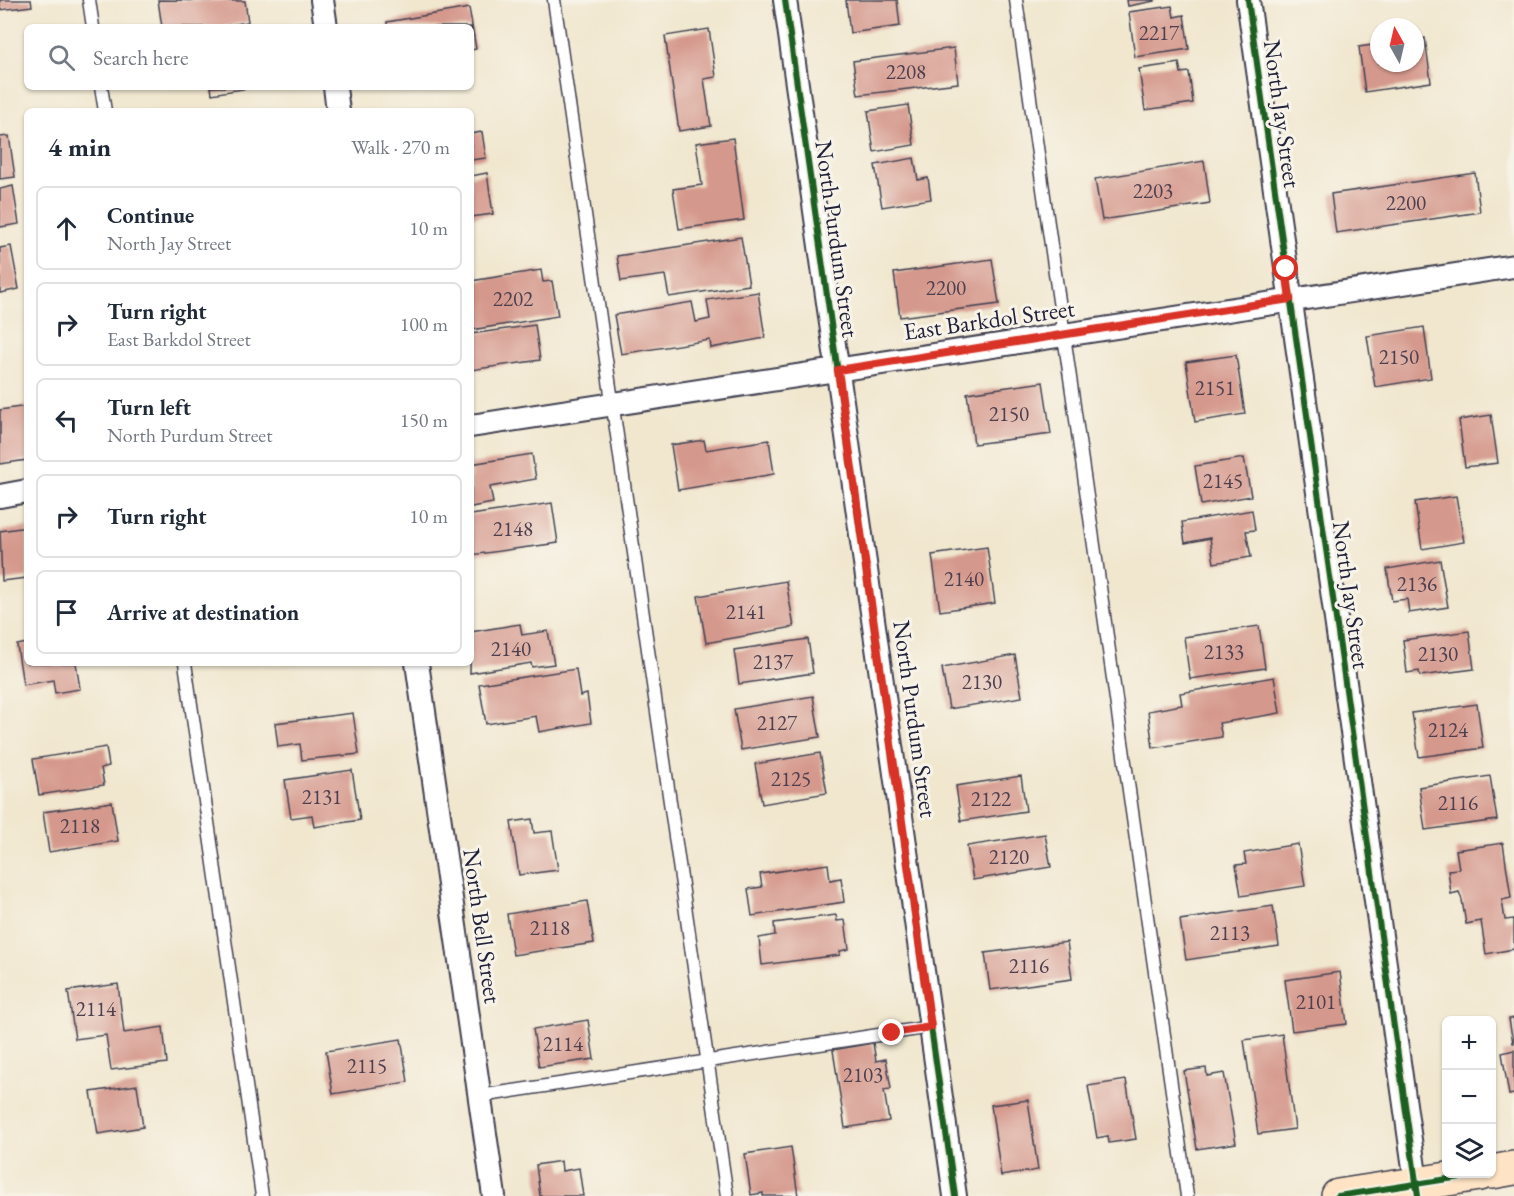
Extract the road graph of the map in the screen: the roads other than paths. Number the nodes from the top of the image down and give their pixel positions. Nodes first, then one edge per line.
1 (89, 0) edge
2 (322, 0) edge
3 (554, 0) edge
4 (785, 0) edge
5 (1016, 0) edge
6 (1248, 0) edge
7 (93, 24) edge
8 (326, 24) edge
9 (102, 90) edge
10 (334, 90) edge
11 (105, 108) edge
12 (338, 108) edge
13 (1514, 266) edge
14 (1290, 299) junction
15 (1065, 336) junction
16 (838, 370) junction
17 (611, 405) junction
18 (474, 426) edge
19 (24, 492) edge
20 (0, 496) edge
21 (185, 666) edge
22 (417, 666) edge
23 (931, 1027) junction
24 (708, 1062) junction
25 (480, 1095) junction
26 (1514, 1168) edge
27 (1496, 1171) edge
28 (1461, 1178) edge
29 (1417, 1190) edge
30 (262, 1196) edge
31 (494, 1196) edge
32 (727, 1196) edge
33 (955, 1196) edge
34 (1187, 1196) edge
35 (1338, 1196) edge

1 - 7 lane
2 - 8 street
3 - 17 lane
4 - 16 street, North Purdum Street
5 - 15 lane
6 - 14 street, North Jay Street
9 - 11 lane
10 - 12 street
13 - 14 street, East Barkdol Street
14 - 15 street, East Barkdol Street
14 - 29 street, North Jay Street
15 - 16 street, East Barkdol Street
15 - 34 lane
16 - 17 street, East Barkdol Street
16 - 23 street, North Purdum Street
17 - 18 street, East Barkdol Street
17 - 24 lane
19 - 20 street
21 - 30 lane
22 - 25 street, North Bell Street
23 - 24 lane
23 - 33 street, North Purdum Street
24 - 25 lane
24 - 32 lane
25 - 31 street, North Bell Street
26 - 27 street
28 - 29 street
29 - 35 street

